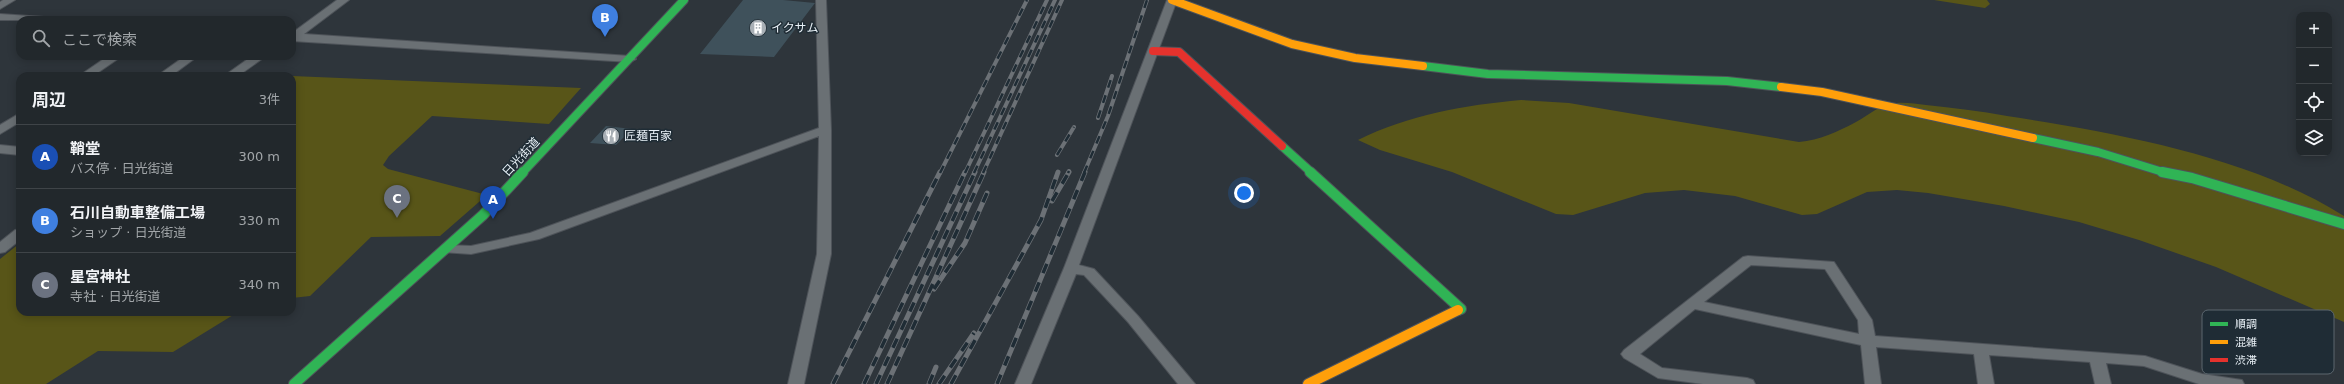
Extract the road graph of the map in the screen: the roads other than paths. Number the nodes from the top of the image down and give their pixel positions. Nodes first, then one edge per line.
1 (10, 0) edge
2 (344, 0) edge
3 (684, 0) edge
4 (821, 0) edge
5 (1172, 0) edge
6 (0, 6) edge
7 (0, 17) edge
8 (16, 18) edge
9 (296, 34) edge
10 (296, 37) edge
11 (1153, 51) junction
12 (630, 59) junction
13 (110, 60) edge
14 (186, 60) edge
15 (254, 60) edge
16 (90, 72) edge
17 (169, 72) edge
18 (236, 72) edge
19 (16, 120) edge
20 (0, 130) edge
21 (825, 130) junction
22 (0, 149) edge
23 (16, 151) edge
24 (2344, 224) edge
25 (16, 236) edge
26 (0, 248) edge
27 (446, 249) junction
28 (1071, 268) junction
29 (1692, 304) junction
30 (1868, 341) junction
31 (1981, 349) junction
32 (2097, 358) junction
33 (2202, 382) edge
34 (294, 384) edge
35 (796, 384) edge
36 (1023, 384) edge
37 (1187, 384) edge
38 (1308, 384) edge
39 (1747, 384) edge
40 (1873, 384) edge
41 (1986, 384) edge
42 (2103, 384) edge
43 (2236, 384) edge

1 - 6 street
2 - 9 street
3 - 12 main road, 日光街道
4 - 21 street
5 - 11 street
5 - 24 main road
7 - 8 street
10 - 12 street
11 - 28 street
11 - 38 main road
12 - 27 main road, 日光街道
13 - 16 street
14 - 17 street
15 - 18 street
19 - 20 street
21 - 27 street
21 - 35 street
22 - 23 street
25 - 26 street
27 - 34 main road, 日光街道
28 - 36 street
28 - 37 street
29 - 30 street
29 - 30 street
29 - 39 street
30 - 31 street
30 - 40 street
31 - 32 street
31 - 41 street
32 - 33 street
32 - 42 street
33 - 43 street

